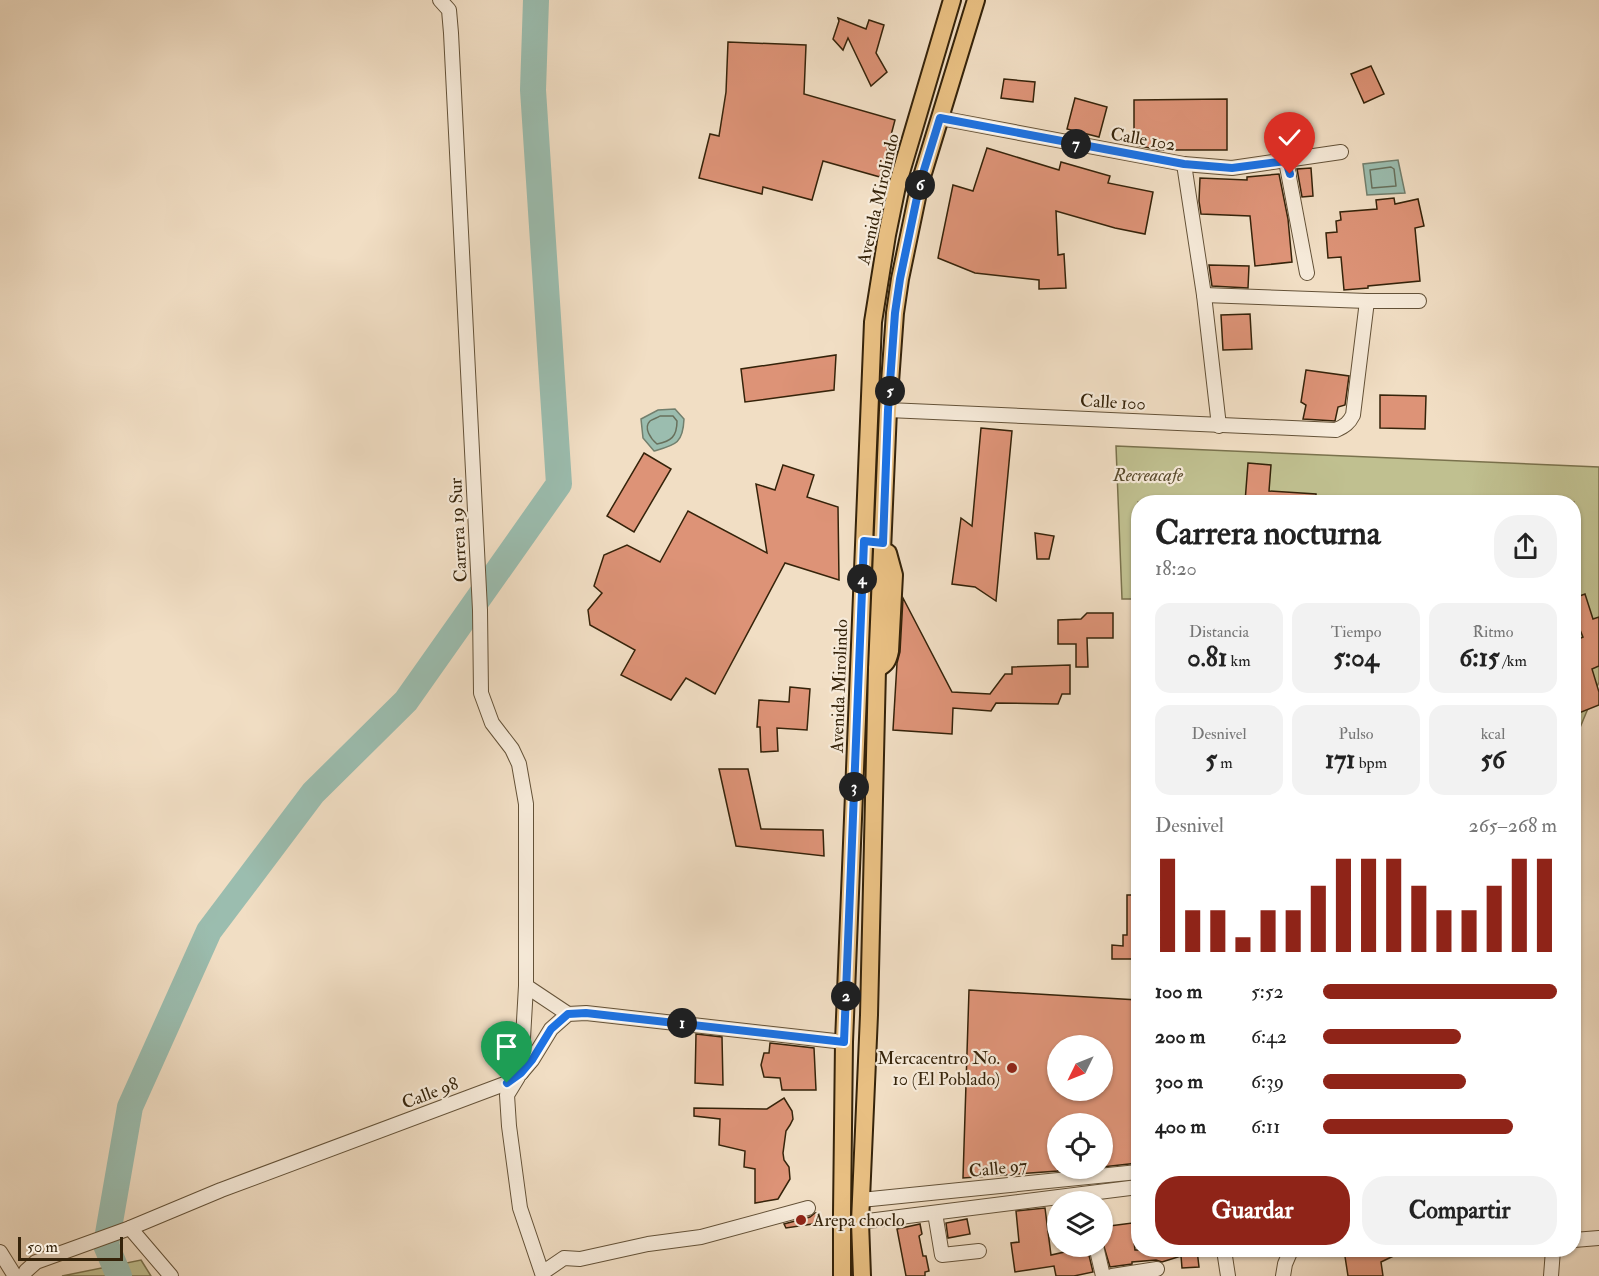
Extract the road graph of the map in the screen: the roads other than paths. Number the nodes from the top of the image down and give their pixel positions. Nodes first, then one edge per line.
1 (952, 0) edge
2 (976, 0) edge
3 (445, 5) edge
4 (940, 118) junction
5 (1341, 152) dead end
6 (1286, 161) junction
7 (1184, 164) junction
8 (1307, 273) dead end
9 (1204, 295) junction
10 (1366, 301) junction
11 (1419, 301) dead end
12 (888, 410) junction
13 (1219, 426) junction
14 (864, 541) junction
15 (883, 543) junction
16 (526, 986) junction
17 (568, 1014) junction
18 (844, 1042) junction
19 (520, 1074) junction
20 (1131, 1173) edge
21 (1131, 1188) edge
22 (1113, 1191) edge
23 (861, 1200) junction
24 (1047, 1201) edge
25 (808, 1208) dead end
26 (935, 1213) junction
27 (861, 1222) junction
28 (124, 1230) junction
29 (1599, 1238) edge
30 (1581, 1239) edge
31 (979, 1251) dead end
32 (0, 1252) edge
33 (1098, 1257) edge
34 (1225, 1257) edge
35 (1288, 1257) edge
36 (1552, 1257) edge
37 (1157, 1269) dead end
38 (15, 1276) edge
39 (24, 1276) edge
40 (171, 1276) edge
41 (842, 1276) edge
42 (862, 1276) edge
43 (1102, 1276) edge
44 (1112, 1276) edge
45 (1228, 1276) edge
46 (1283, 1276) edge
47 (1551, 1276) edge

1 - 14 main road, Avenida Mirolindo
2 - 4 main road, Avenida Mirolindo
3 - 16 street, Carrera 19 Sur
4 - 7 street, Calle 102
4 - 12 main road, Avenida Mirolindo
5 - 6 street, Calle 102
6 - 7 street, Calle 102
6 - 8 street
7 - 9 street
9 - 10 street
9 - 13 street
10 - 11 street
10 - 13 street, Calle 100
12 - 13 street, Calle 100
12 - 15 main road, Avenida Mirolindo
14 - 15 main road
14 - 18 main road, Avenida Mirolindo
15 - 23 main road, Avenida Mirolindo
16 - 17 street
16 - 19 street, Carrera 19 Sur
17 - 18 street
17 - 19 street, Calle 98
18 - 41 main road, Avenida Mirolindo
19 - 25 street
19 - 28 street, Calle 98
20 - 23 street, Calle 97
21 - 22 street
23 - 27 main road, Avenida Mirolindo
24 - 26 street
26 - 27 street
26 - 31 street
27 - 42 main road, Avenida Mirolindo
28 - 39 street, Calle 98
28 - 40 street
29 - 30 street
32 - 38 street
33 - 43 street
34 - 45 street
35 - 46 street
36 - 47 street
37 - 44 street

